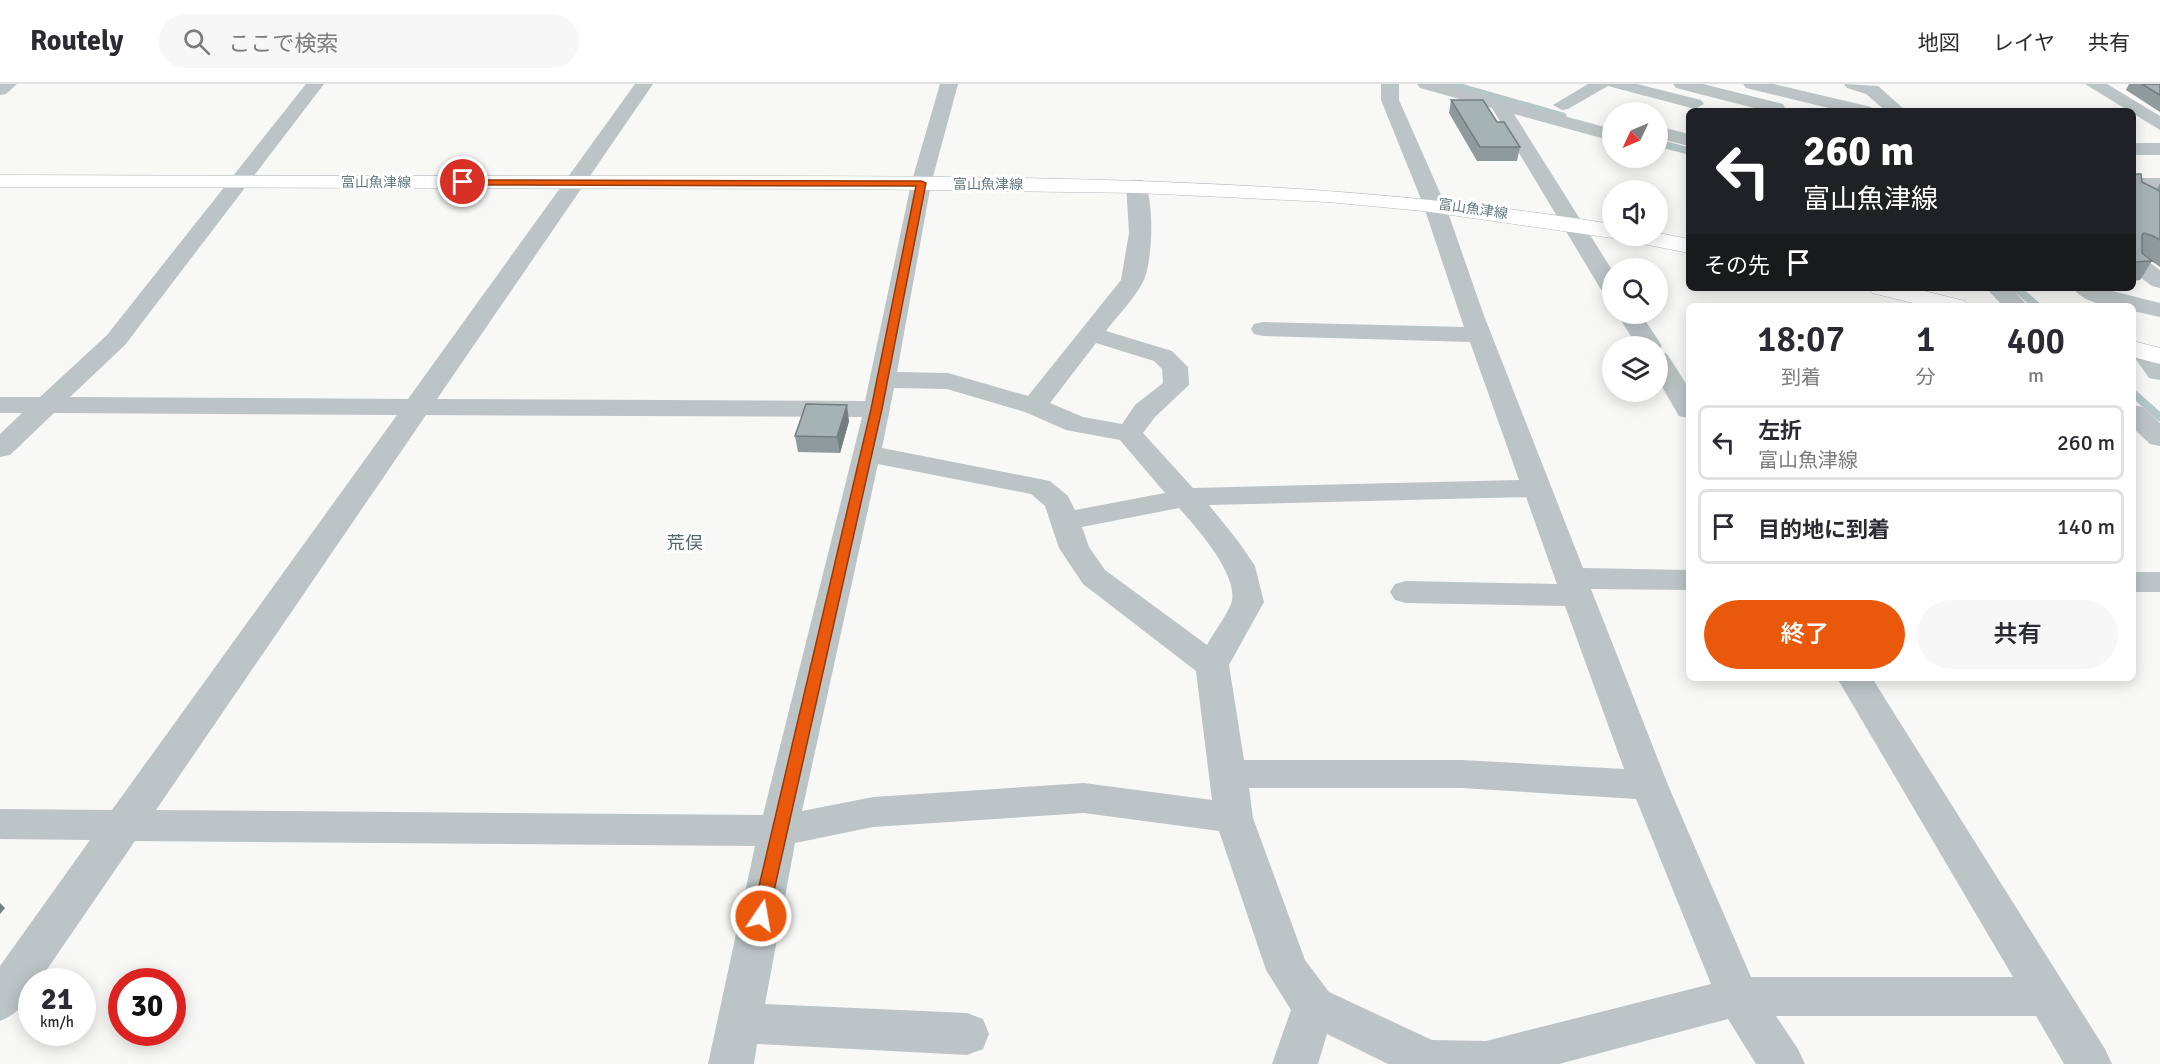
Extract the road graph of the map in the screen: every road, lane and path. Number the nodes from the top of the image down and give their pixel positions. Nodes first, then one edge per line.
1 (8, 84) edge
2 (315, 84) edge
3 (644, 84) edge
4 (949, 84) edge
5 (1390, 84) edge
6 (1426, 84) edge
7 (1480, 84) edge
8 (1601, 84) edge
9 (1616, 84) edge
10 (1682, 84) edge
11 (1752, 84) edge
12 (1822, 84) edge
13 (2094, 84) edge
14 (1850, 86) edge
15 (0, 90) edge
16 (1499, 104) junction
17 (1695, 104) dead end
18 (1562, 105) junction
19 (1822, 107) edge
20 (1774, 108) edge
21 (1893, 108) edge
22 (2124, 108) edge
23 (1602, 116) edge
24 (2136, 117) edge
25 (2148, 127) edge
26 (1602, 132) edge
27 (1668, 135) edge
28 (1686, 139) edge
29 (2160, 148) edge
30 (2136, 149) edge
31 (1668, 150) edge
32 (1686, 155) edge
33 (2136, 168) edge
34 (2160, 168) edge
35 (0, 181) edge
36 (576, 182) junction
37 (238, 183) junction
38 (921, 183) junction
39 (1136, 184) junction
40 (2136, 184) edge
41 (2160, 184) edge
42 (2136, 191) edge
43 (1434, 204) junction
44 (2160, 206) edge
45 (1572, 224) junction
46 (1602, 229) edge
47 (1668, 242) edge
48 (1686, 245) edge
49 (2136, 263) edge
50 (1602, 272) edge
51 (2160, 281) edge
52 (1894, 291) edge
53 (2001, 291) edge
54 (2089, 291) edge
55 (1944, 303) edge
56 (2013, 303) edge
57 (2131, 303) edge
58 (2136, 304) edge
59 (2160, 310) edge
60 (1263, 329) dead end
61 (1091, 334) junction
62 (1479, 334) junction
63 (1668, 376) edge
64 (880, 394) junction
65 (0, 405) edge
66 (48, 405) junction
67 (1686, 405) edge
68 (419, 406) junction
69 (1034, 406) junction
70 (2136, 416) edge
71 (1130, 433) junction
72 (2160, 438) edge
73 (0, 449) edge
74 (866, 453) junction
75 (1536, 488) junction
76 (1188, 497) junction
77 (1065, 521) junction
78 (1686, 580) edge
79 (2136, 582) edge
80 (2160, 582) edge
81 (1572, 586) junction
82 (1406, 592) dead end
83 (1212, 665) junction
84 (1856, 681) edge
85 (1227, 774) junction
86 (1649, 785) junction
87 (1234, 818) junction
88 (0, 824) edge
89 (124, 824) junction
90 (778, 831) junction
91 (2048, 996) junction
92 (1738, 997) junction
93 (0, 1001) edge
94 (1314, 1006) junction
95 (967, 1034) dead end
96 (735, 1044) edge
97 (1295, 1064) edge
98 (1782, 1064) edge
99 (2089, 1064) edge

1 - 15 street
2 - 37 street
3 - 36 street
4 - 38 street
5 - 43 street
6 - 16 street
7 - 18 street
8 - 18 street
9 - 17 street
10 - 20 street
11 - 19 street
12 - 14 street
13 - 22 street
14 - 19 street
14 - 21 street
16 - 26 street
16 - 45 street
18 - 23 street
24 - 25 street
27 - 28 street
29 - 30 street
31 - 32 street
33 - 34 street
35 - 37 main road, 富山魚津線
36 - 37 main road, 富山魚津線
36 - 38 main road, 富山魚津線
36 - 68 street
37 - 66 street
38 - 39 main road, 富山魚津線
38 - 64 street
39 - 43 main road, 富山魚津線
39 - 61 street
40 - 41 street
42 - 44 street
43 - 45 main road, 富山魚津線
43 - 62 street
45 - 46 main road, 富山魚津線
45 - 50 street
47 - 48 main road
49 - 51 street
52 - 55 main road
53 - 56 street
54 - 57 street
58 - 59 street
60 - 62 street
61 - 69 street
61 - 71 street
62 - 75 street
63 - 67 street
64 - 68 street
64 - 69 street
64 - 74 street
65 - 66 street
66 - 68 street
66 - 73 street
68 - 89 street
69 - 71 street
70 - 72 street
71 - 76 street
74 - 77 street
74 - 90 street
75 - 76 street
75 - 81 street
76 - 77 street
76 - 83 street
77 - 83 street
78 - 81 street
79 - 80 street
81 - 82 street
81 - 86 street
83 - 85 street
84 - 91 street
85 - 86 street
85 - 87 street
86 - 92 street
87 - 90 street
87 - 94 street
88 - 89 street
89 - 90 street
89 - 93 street
90 - 96 street
91 - 92 street
91 - 99 street
92 - 94 street
92 - 98 street
94 - 97 street
95 - 96 street

